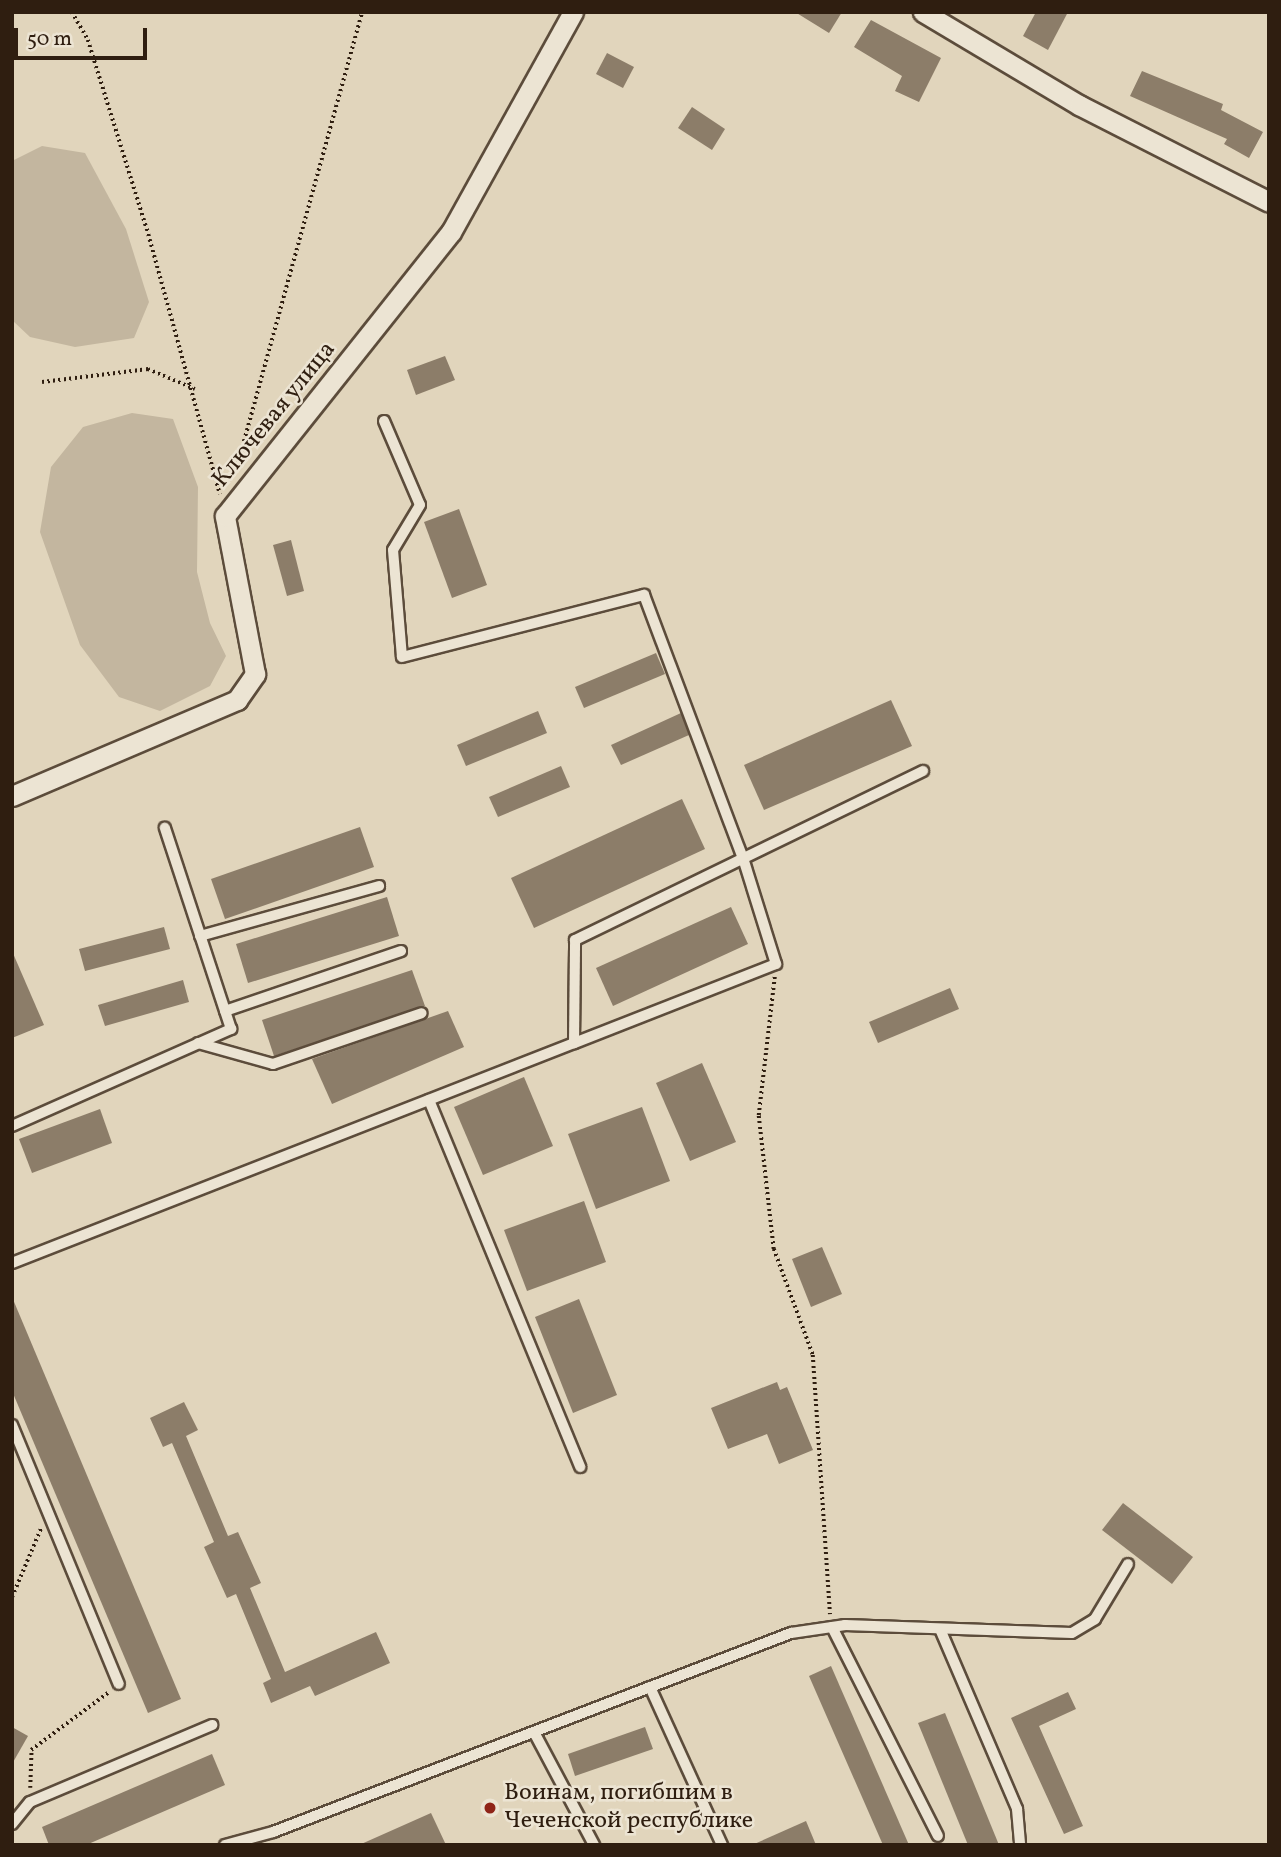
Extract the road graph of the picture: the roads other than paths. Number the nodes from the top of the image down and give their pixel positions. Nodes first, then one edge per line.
1 (573, 12) edge
2 (923, 12) edge
3 (1269, 202) edge
4 (384, 421) dead end
5 (923, 771) dead end
6 (12, 796) edge
7 (165, 828) dead end
8 (743, 858) junction
9 (379, 886) dead end
10 (200, 936) junction
11 (401, 951) dead end
12 (225, 1012) junction
13 (422, 1013) dead end
14 (198, 1043) junction
15 (574, 1043) junction
16 (429, 1100) junction
17 (12, 1126) edge
18 (12, 1263) edge
19 (12, 1424) edge
20 (579, 1467) dead end
21 (1128, 1564) dead end
22 (832, 1627) junction
23 (940, 1629) junction
24 (119, 1684) road end
25 (650, 1687) junction
26 (212, 1725) dead end
27 (534, 1732) junction
28 (12, 1824) edge
29 (939, 1836) dead end
30 (225, 1845) edge
31 (594, 1845) edge
32 (722, 1845) edge
33 (1020, 1845) edge

1 - 6 street, Ключевая улица
2 - 3 street
4 - 8 lane
5 - 8 lane
7 - 10 lane
8 - 15 lane
8 - 15 lane
9 - 10 lane
10 - 12 lane
11 - 12 lane
12 - 14 lane
13 - 14 lane
14 - 17 lane
15 - 16 lane
16 - 18 lane
16 - 20 lane
19 - 24 lane
21 - 23 lane
22 - 23 lane
22 - 25 lane
22 - 29 lane
23 - 33 lane
25 - 27 lane
25 - 32 lane
26 - 28 lane
27 - 30 lane
27 - 31 lane

